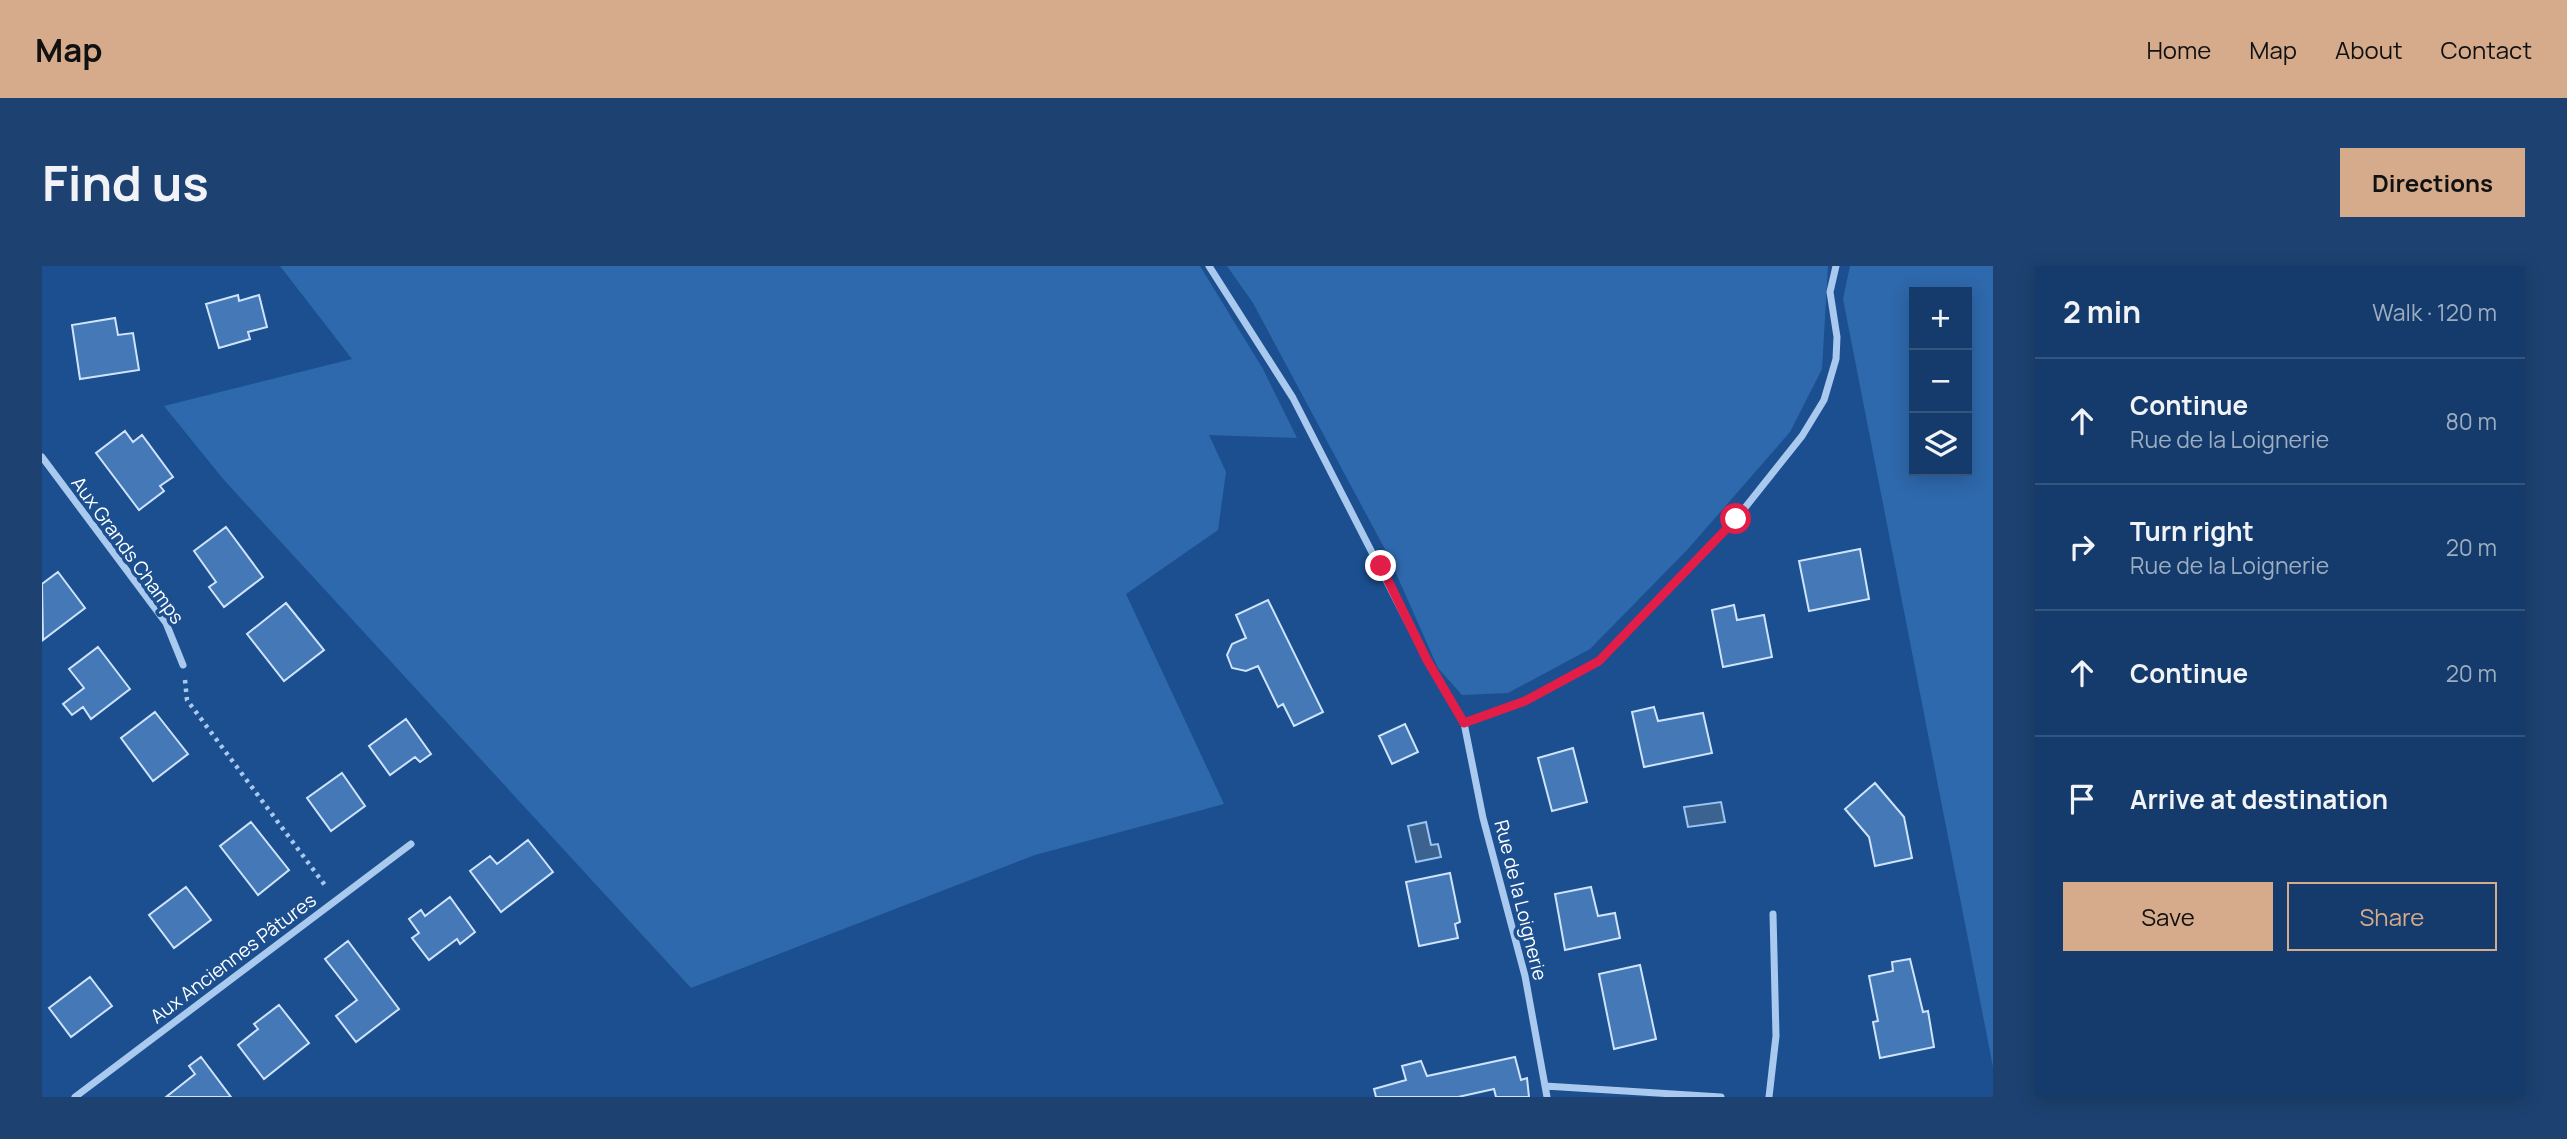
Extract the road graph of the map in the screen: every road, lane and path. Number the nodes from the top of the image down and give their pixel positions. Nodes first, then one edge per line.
1 (1209, 266) edge
2 (1836, 266) edge
3 (42, 457) edge
4 (183, 665) joint
5 (1464, 723) junction
6 (411, 844) dead end
7 (335, 900) junction
8 (1773, 914) dead end
9 (1545, 1086) junction
10 (75, 1097) edge
11 (1546, 1097) edge
12 (1721, 1097) edge
13 (1769, 1097) edge

1 - 5 street, Rue de la Loignerie
2 - 5 street
3 - 4 street, Aux Grands Champs
4 - 7 path
5 - 9 street, Rue de la Loignerie
6 - 7 street, Aux Anciennes Pâtures
7 - 10 street, Aux Anciennes Pâtures
8 - 13 street
9 - 11 street, Rue de la Loignerie
9 - 12 street

